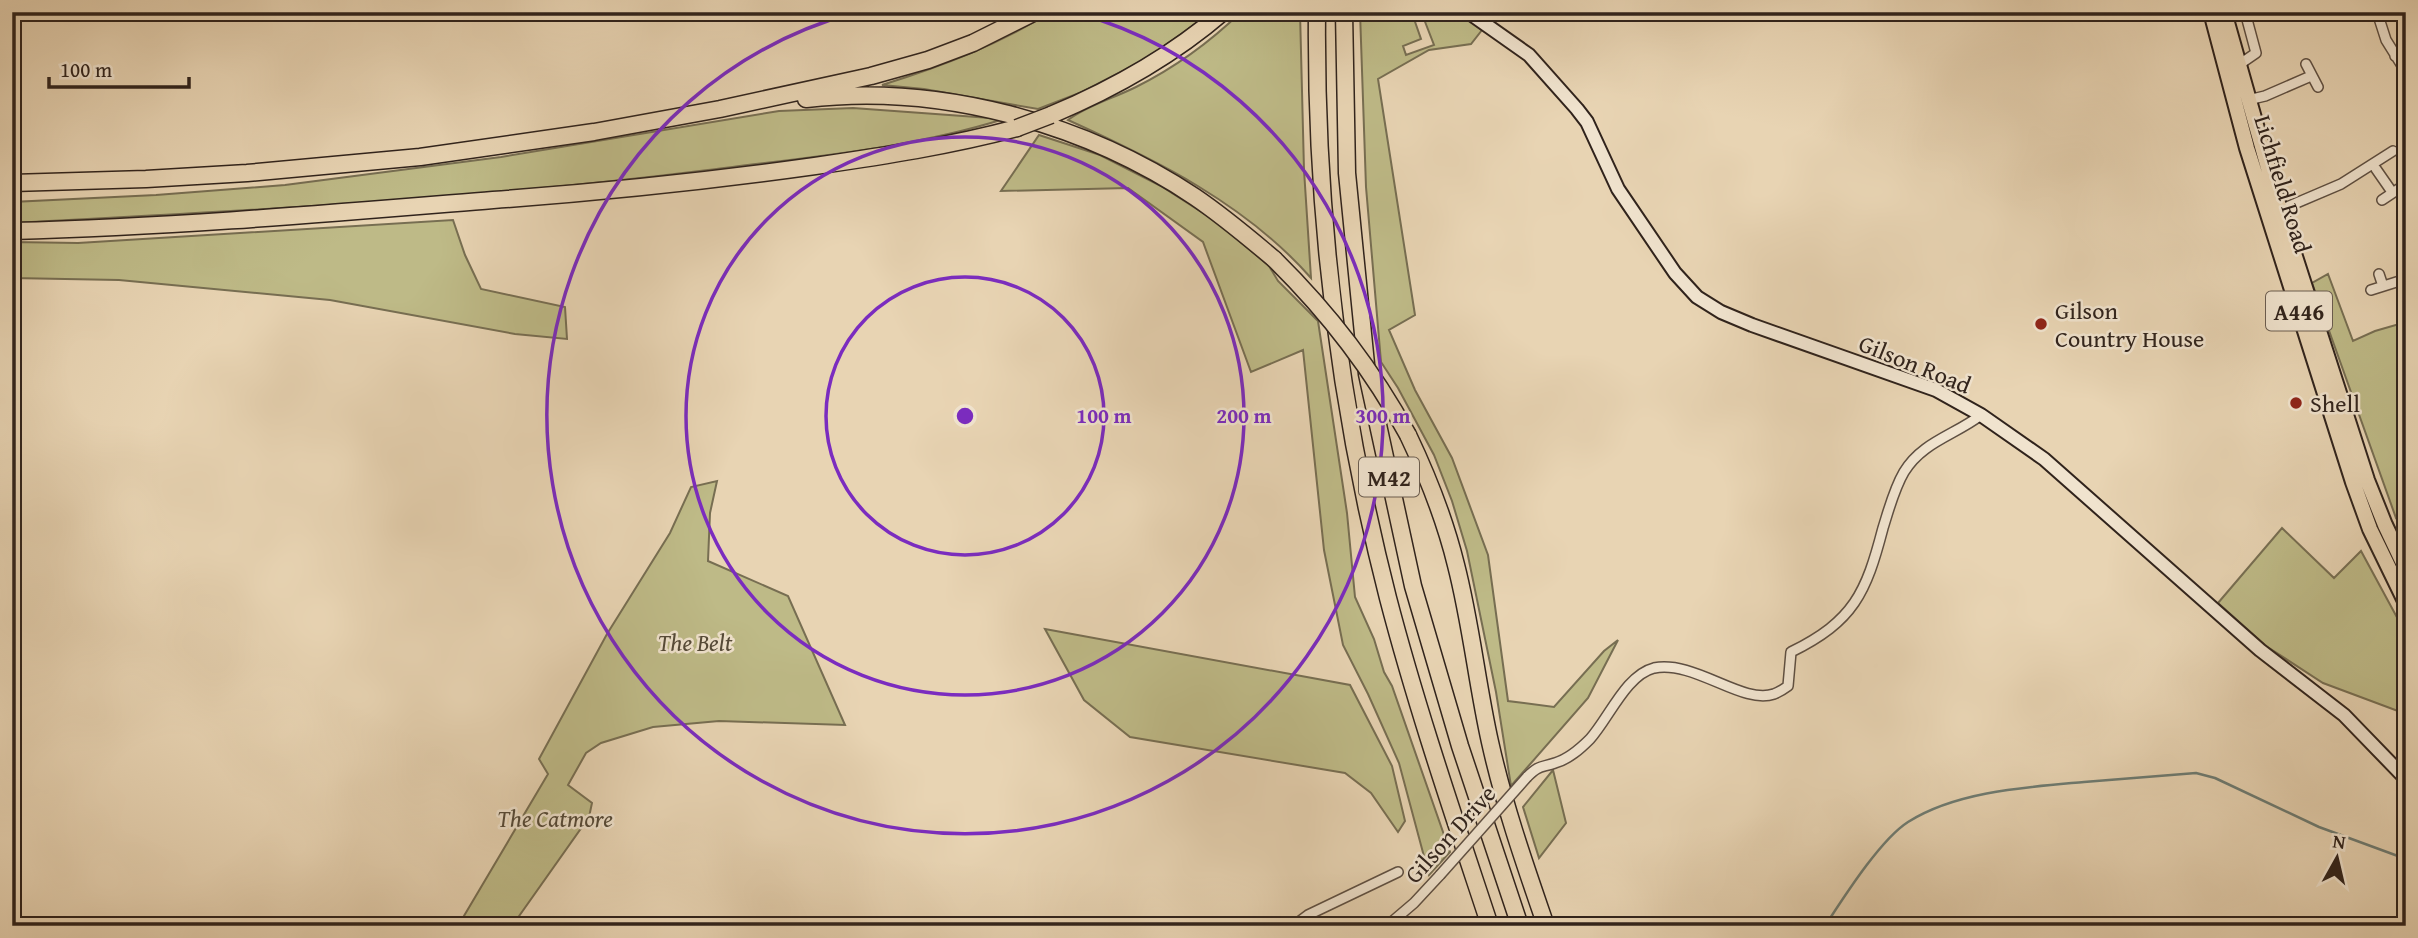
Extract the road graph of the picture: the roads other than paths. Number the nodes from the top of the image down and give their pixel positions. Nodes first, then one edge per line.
1 (1035, 12) edge
2 (1223, 12) edge
3 (1317, 12) edge
4 (1344, 12) edge
5 (1468, 12) edge
6 (2211, 12) edge
7 (2224, 12) edge
8 (2245, 12) edge
9 (2377, 12) edge
10 (2406, 49) edge
11 (2395, 55) junction
12 (2240, 64) junction
13 (2306, 64) dead end
14 (2406, 72) edge
15 (2311, 76) junction
16 (2318, 87) dead end
17 (2248, 100) junction
18 (720, 109) junction
19 (2393, 151) dead end
20 (2376, 169) dead end
21 (12, 183) edge
22 (2406, 184) edge
23 (2392, 192) junction
24 (2382, 200) dead end
25 (2280, 210) junction
26 (12, 231) edge
27 (2379, 274) dead end
28 (2406, 279) edge
29 (2383, 286) junction
30 (2371, 290) dead end
31 (1981, 415) junction
32 (2406, 569) edge
33 (2406, 603) edge
34 (2406, 779) edge
35 (1398, 872) dead end
36 (1299, 926) edge
37 (1387, 926) edge
38 (1490, 926) edge
39 (1520, 926) edge
40 (1546, 926) edge

1 - 18 highway
2 - 26 highway, bridge
3 - 38 highway, M42
4 - 39 highway, M42
5 - 31 main road, Gilson Road
6 - 33 highway, Lichfield Road / A446
7 - 12 highway, Lichfield Road / A446
8 - 12 street
9 - 11 street
10 - 11 street
11 - 14 street
12 - 17 highway, Lichfield Road / A446
13 - 15 street
15 - 16 street
15 - 17 street
17 - 25 highway, Lichfield Road / A446
18 - 21 highway
18 - 40 highway, M42, bridge
19 - 25 street
20 - 23 street
22 - 23 street
23 - 24 street
25 - 32 highway, Lichfield Road / A446
27 - 29 street
28 - 29 street
29 - 30 street
31 - 34 main road, Gilson Road
31 - 37 street, Gilson Drive, bridge
35 - 36 street, Gilson Drive

